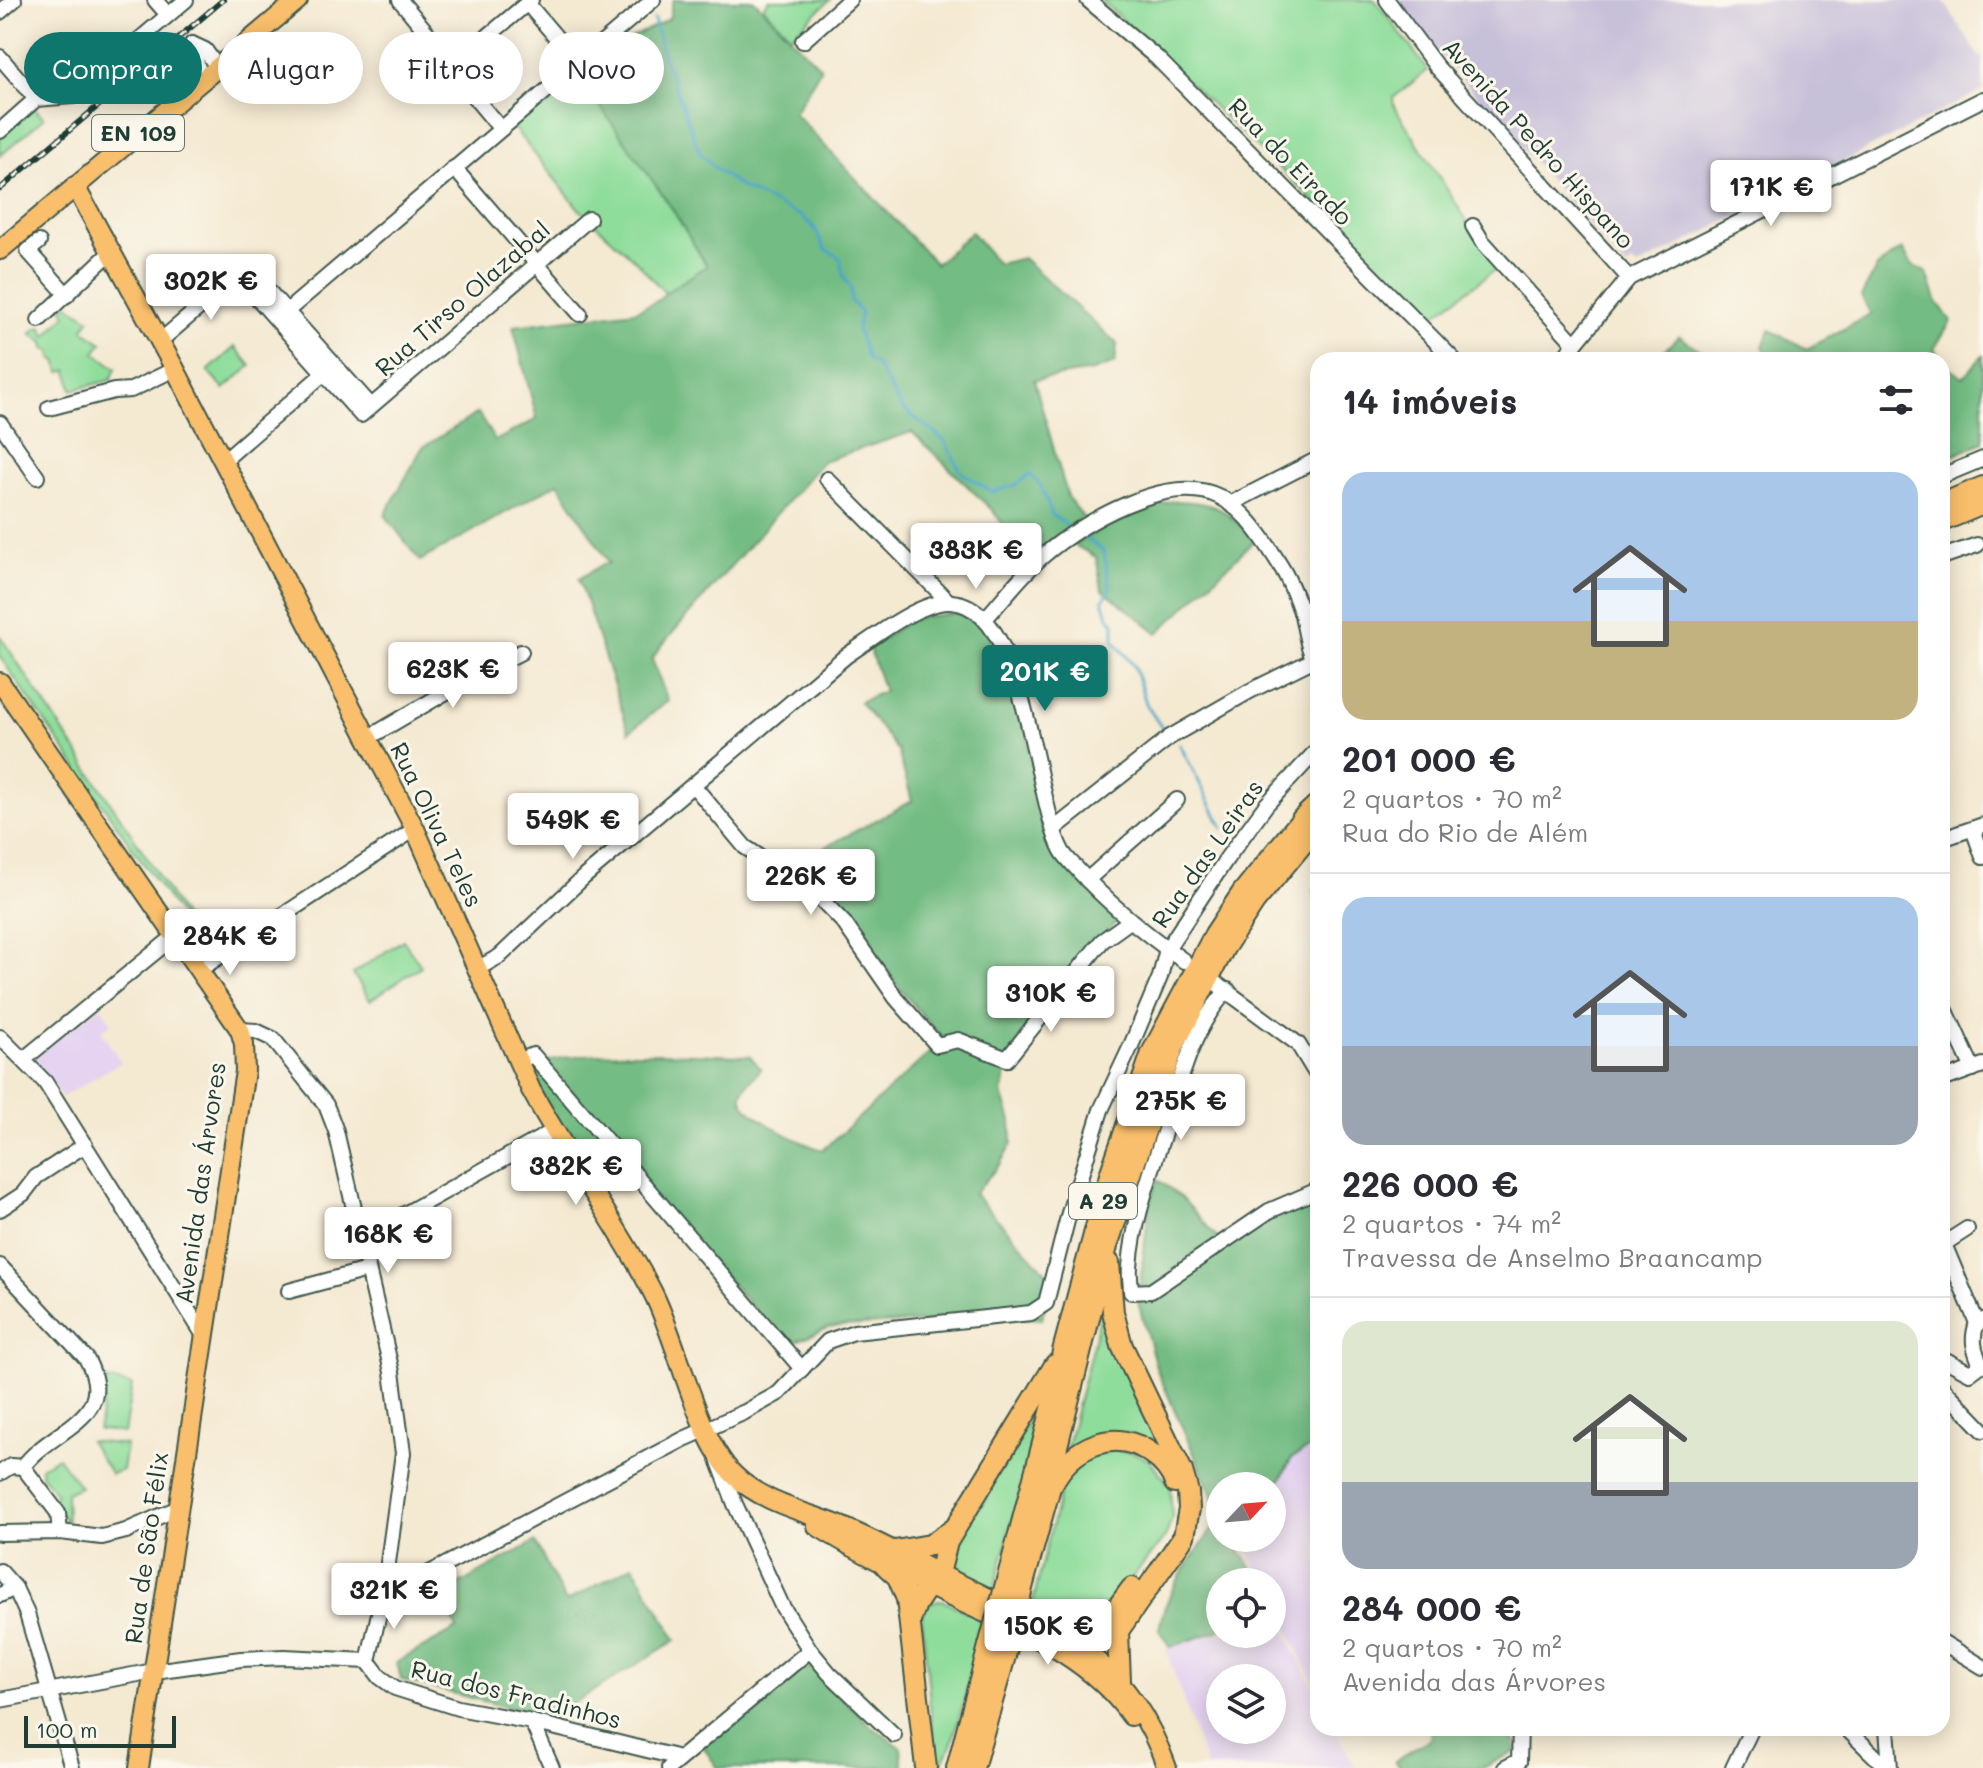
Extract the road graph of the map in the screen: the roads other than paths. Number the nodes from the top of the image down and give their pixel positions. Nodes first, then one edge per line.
1 (14, 0) edge
2 (155, 0) edge
3 (186, 0) edge
4 (298, 0) edge
5 (400, 0) edge
6 (653, 0) edge
7 (849, 0) edge
8 (1088, 0) edge
9 (1387, 0) edge
10 (529, 2) edge
11 (0, 12) edge
12 (168, 15) junction
13 (148, 32) edge
14 (259, 32) edge
15 (426, 32) edge
16 (493, 32) edge
17 (553, 32) edge
18 (615, 32) edge
19 (803, 41) dead end
20 (202, 55) edge
21 (0, 57) edge
22 (217, 67) joint
23 (202, 79) edge
24 (24, 85) edge
25 (539, 96) edge
26 (1983, 99) edge
27 (30, 104) edge
28 (172, 104) edge
29 (480, 104) edge
30 (500, 128) junction
31 (0, 131) edge
32 (454, 168) junction
33 (75, 186) junction
34 (589, 219) dead end
35 (1473, 226) dead end
36 (39, 242) dead end
37 (0, 250) edge
38 (112, 251) junction
39 (538, 264) junction
40 (237, 275) junction
41 (1629, 278) junction
42 (67, 295) junction
43 (287, 311) junction
44 (580, 314) dead end
45 (39, 320) dead end
46 (160, 341) junction
47 (1575, 344) junction
48 (1446, 352) edge
49 (1568, 352) edge
50 (175, 369) junction
51 (328, 369) junction
52 (49, 408) dead end
53 (0, 423) edge
54 (1983, 459) edge
55 (223, 461) junction
56 (1310, 463) edge
57 (1950, 473) edge
58 (37, 477) dead end
59 (827, 479) dead end
60 (1983, 487) edge
61 (1950, 501) edge
62 (1230, 504) junction
63 (1983, 504) edge
64 (1950, 518) edge
65 (1977, 545) dead end
66 (1950, 554) edge
67 (949, 602) junction
68 (1310, 608) edge
69 (1301, 612) junction
70 (985, 619) junction
71 (1310, 643) edge
72 (521, 652) dead end
73 (1310, 666) edge
74 (0, 682) edge
75 (368, 738) junction
76 (1310, 758) edge
77 (693, 785) junction
78 (1177, 800) dead end
79 (1310, 811) edge
80 (1978, 827) edge
81 (415, 829) junction
82 (1054, 829) junction
83 (1310, 835) edge
84 (1950, 836) edge
85 (1983, 857) edge
86 (1087, 880) junction
87 (1130, 921) junction
88 (176, 935) junction
89 (1167, 949) junction
90 (1184, 961) dead end
91 (477, 969) junction
92 (199, 970) junction
93 (1950, 1016) edge
94 (240, 1030) junction
95 (0, 1037) edge
96 (24, 1059) junction
97 (518, 1061) junction
98 (1310, 1064) edge
99 (1978, 1067) edge
100 (1950, 1077) edge
101 (553, 1131) junction
102 (85, 1145) junction
103 (1310, 1193) edge
104 (0, 1209) edge
105 (1967, 1229) dead end
106 (360, 1239) junction
107 (1950, 1240) edge
108 (1107, 1246) junction
109 (1950, 1259) edge
110 (0, 1266) edge
111 (367, 1270) junction
112 (289, 1291) dead end
113 (209, 1299) junction
114 (183, 1302) junction
115 (1980, 1321) edge
116 (203, 1334) junction
117 (1063, 1351) junction
118 (1950, 1362) edge
119 (802, 1369) junction
120 (1950, 1395) edge
121 (707, 1430) junction
122 (1983, 1430) edge
123 (715, 1449) junction
124 (23, 1467) junction
125 (0, 1473) edge
126 (753, 1490) junction
127 (1049, 1491) junction
128 (176, 1509) junction
129 (740, 1512) junction
130 (957, 1527) junction
131 (60, 1532) junction
132 (0, 1533) edge
133 (891, 1558) junction
134 (0, 1571) edge
135 (1017, 1574) junction
136 (936, 1580) junction
137 (15, 1588) junction
138 (384, 1592) junction
139 (960, 1593) junction
140 (0, 1595) edge
141 (909, 1622) junction
142 (1113, 1624) junction
143 (1049, 1626) junction
144 (1950, 1647) edge
145 (810, 1650) junction
146 (997, 1651) junction
147 (368, 1661) junction
148 (1090, 1663) junction
149 (1983, 1667) edge
150 (154, 1671) junction
151 (1120, 1681) junction
152 (49, 1689) junction
153 (0, 1700) edge
154 (532, 1722) junction
155 (894, 1735) dead end
156 (1520, 1736) edge
157 (1748, 1736) edge
158 (1854, 1736) edge
159 (1887, 1736) edge
160 (674, 1763) edge
161 (1522, 1764) edge
162 (72, 1768) edge
163 (139, 1768) edge
164 (552, 1768) edge
165 (926, 1768) edge
166 (957, 1768) edge
167 (973, 1768) edge
168 (1157, 1768) edge
169 (1167, 1768) edge
170 (1505, 1768) edge
171 (1733, 1768) edge
172 (1888, 1768) edge

1 - 11 street
2 - 12 street
3 - 12 street
4 - 14 main road, EN 109
5 - 15 street
6 - 18 street
7 - 19 street
8 - 48 street, Rua do Eirado
9 - 41 street, Avenida Pedro Hispano
10 - 16 street
10 - 17 street
12 - 13 street
20 - 22 street
21 - 24 street
22 - 23 main road, EN 109
25 - 30 street
26 - 41 street
27 - 31 street
28 - 33 main road, EN 109
29 - 30 street
30 - 32 street
32 - 39 street
32 - 43 street
33 - 37 main road, EN 109
33 - 38 main road, Rua Oliva Teles
34 - 39 street, Rua Tirso Olazabal
35 - 47 street
36 - 42 street
38 - 42 street
38 - 46 main road, Rua Oliva Teles
39 - 44 street
39 - 51 street, Rua Tirso Olazabal
40 - 43 street, Rua Tirso Olazabal
40 - 46 street
40 - 51 street, Rua Tirso Olazabal
41 - 47 street
42 - 45 street
43 - 51 street, Rua Tirso Olazabal
46 - 50 main road, Rua Oliva Teles
47 - 49 street
50 - 52 street
50 - 55 main road, Rua Oliva Teles
51 - 55 street
53 - 58 street
54 - 57 street
55 - 75 main road, Rua Oliva Teles
56 - 62 street
59 - 67 street
60 - 61 highway
62 - 69 street
62 - 70 street
63 - 64 highway
65 - 66 street
67 - 70 street
67 - 77 street
68 - 69 street
69 - 71 street
70 - 82 street
72 - 75 street
73 - 82 street
74 - 88 main road, Avenida das Árvores
75 - 81 main road, Rua Oliva Teles
76 - 89 street, Rua das Leiras
77 - 87 street
77 - 91 street
78 - 86 street
79 - 117 highway, A 29
80 - 84 street
80 - 85 street
81 - 91 main road, Rua Oliva Teles
81 - 92 street
82 - 86 street
83 - 108 highway, A 29
86 - 87 street
87 - 89 street
88 - 92 main road, Avenida das Árvores
88 - 96 street
89 - 90 street
89 - 119 street, Rua das Leiras
91 - 97 main road, Rua Oliva Teles
92 - 94 main road, Avenida das Árvores
93 - 99 street
94 - 106 street
94 - 113 main road, Avenida das Árvores
95 - 96 street
96 - 102 street
97 - 101 main road, Rua Oliva Teles
97 - 119 street
98 - 103 street
99 - 100 street
101 - 106 street
101 - 121 main road, Rua Oliva Teles
102 - 104 street
102 - 114 street
105 - 107 street
106 - 111 street
108 - 127 highway, A 29
108 - 142 highway
109 - 115 street
110 - 124 street
111 - 112 street
111 - 138 street
113 - 114 street
113 - 116 main road, Avenida das Árvores
114 - 116 street
115 - 118 street
116 - 128 main road, Rua de São Félix
117 - 130 highway
117 - 135 highway, A 29
119 - 121 street, Rua das Leiras
120 - 122 street
121 - 123 main road, Rua Oliva Teles
121 - 138 street, Rua das Leiras
123 - 126 main road, Rua Oliva Teles
123 - 129 street, Rua Oliva Teles
124 - 125 street
124 - 131 street
126 - 129 street
126 - 133 main road, Rua Oliva Teles
127 - 135 highway, A 29
127 - 142 highway
128 - 131 street
128 - 150 main road, Rua de São Félix
129 - 145 street, Rua Oliva Teles
130 - 133 highway
130 - 136 highway
131 - 132 street
133 - 136 main road, Rua Oliva Teles
133 - 141 highway
134 - 137 street
135 - 146 highway, A 29, bridge
136 - 139 main road, Rua Oliva Teles
136 - 141 highway
137 - 140 street
137 - 152 street
138 - 147 street
139 - 143 main road, Rua Oliva Teles
139 - 148 main road, Rua Oliva Teles
141 - 165 highway
142 - 143 highway
142 - 148 highway
142 - 151 highway
143 - 148 main road, Rua Oliva Teles
144 - 149 street
145 - 155 street, Rua Oliva Teles
145 - 160 street
146 - 166 highway, A 29
146 - 167 highway, A 29
147 - 150 street
147 - 154 street, Rua dos Fradinhos
148 - 151 main road, Rua Oliva Teles
148 - 168 main road, Rua Oliva Teles
150 - 152 street
150 - 163 main road, Rua de São Félix
151 - 169 main road, Rua Oliva Teles
152 - 153 street
152 - 162 street
154 - 160 street, Rua dos Fradinhos
154 - 164 street
156 - 161 street
157 - 171 street
158 - 172 street
159 - 172 street
161 - 170 street

